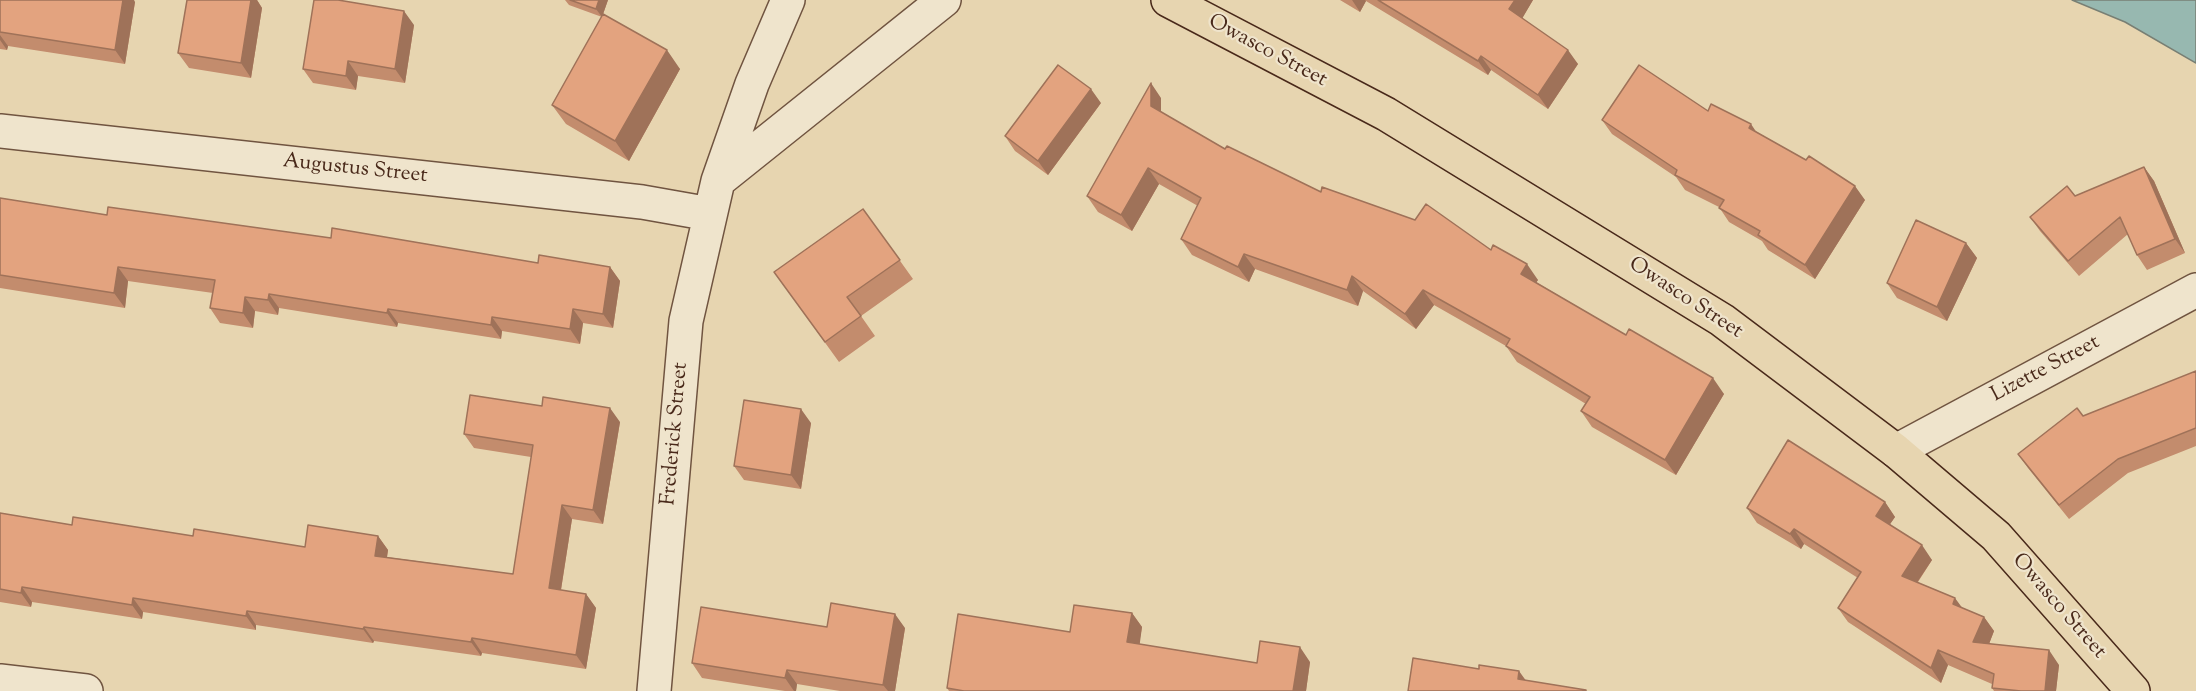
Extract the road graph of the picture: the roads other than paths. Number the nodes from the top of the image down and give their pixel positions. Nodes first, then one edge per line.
1 (788, 0) edge
2 (944, 0) edge
3 (1168, 0) edge
4 (0, 131) edge
5 (718, 181) junction
6 (710, 214) junction
7 (2196, 290) edge
8 (1896, 451) junction
9 (0, 681) edge
10 (86, 691) edge
11 (654, 691) edge
12 (2133, 691) edge

1 - 5 street, Frederick Street
2 - 5 street
3 - 8 main road, Owasco Street
4 - 6 street, Augustus Street
5 - 6 street, Frederick Street
6 - 11 street, Frederick Street
7 - 8 street, Lizette Street
8 - 12 main road, Owasco Street
9 - 10 street

